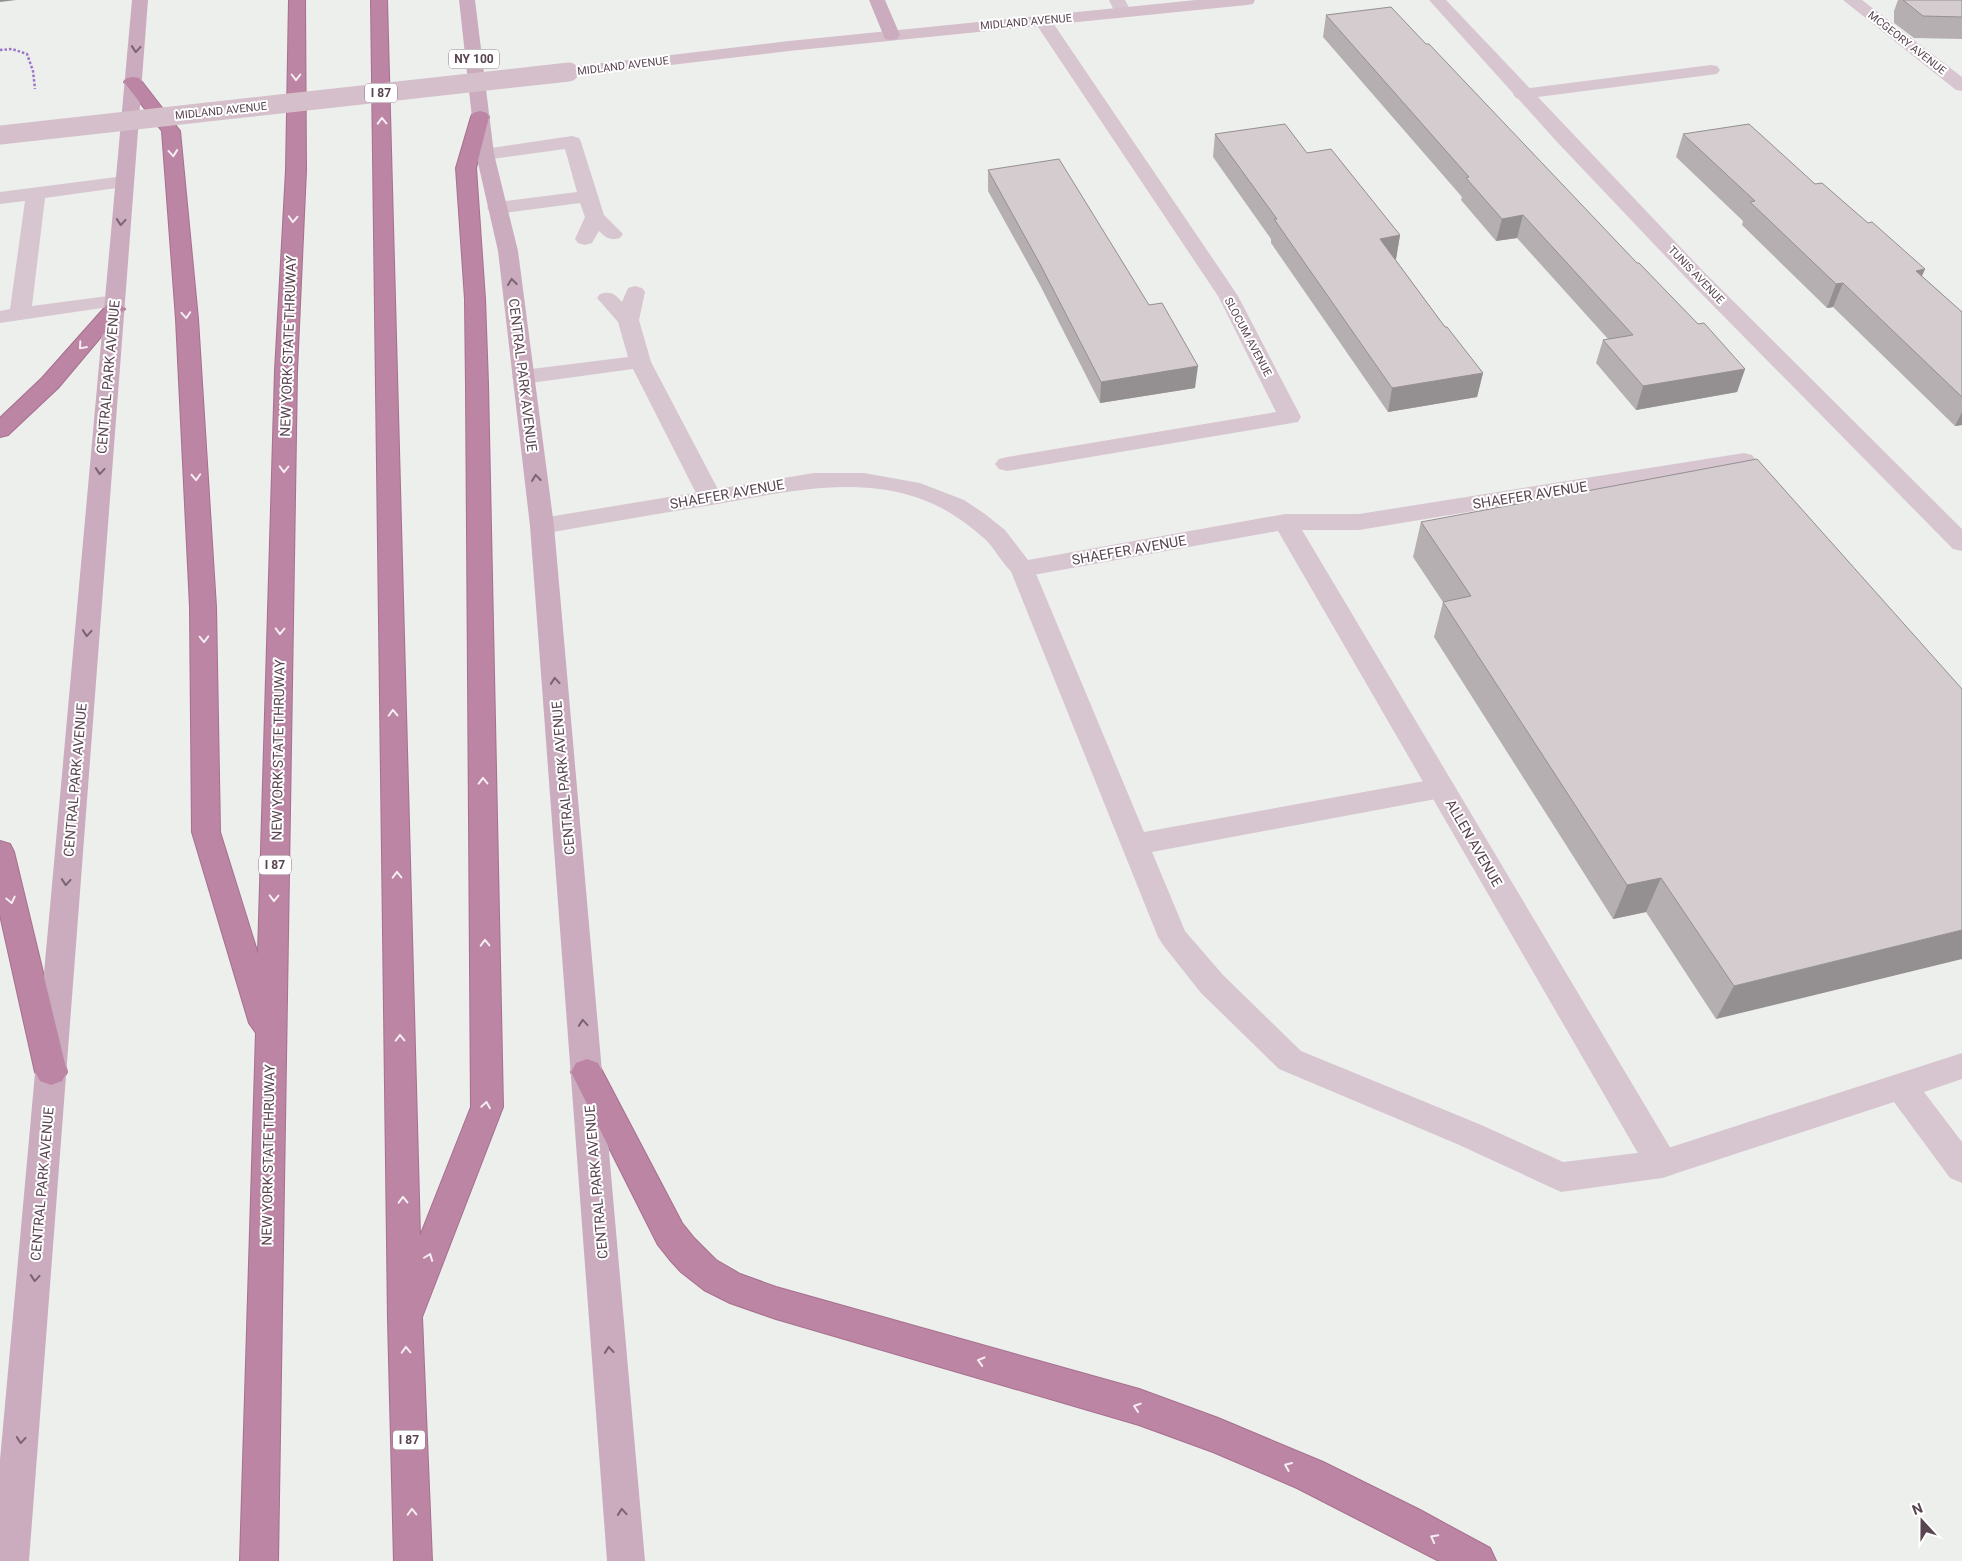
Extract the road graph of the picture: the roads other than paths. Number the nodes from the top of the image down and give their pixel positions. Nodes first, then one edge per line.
1 (140, 0) edge
2 (297, 0) edge
3 (379, 0) edge
4 (467, 0) edge
5 (484, 0) edge
6 (877, 0) edge
7 (1247, 0) edge
8 (1437, 0) edge
9 (1851, 0) edge
10 (1120, 7) edge
11 (1043, 21) junction
12 (469, 22) junction
13 (891, 35) junction
14 (1712, 70) dead end
15 (133, 82) junction
16 (1962, 86) edge
17 (1522, 94) junction
18 (480, 117) junction
19 (0, 135) edge
20 (484, 154) junction
21 (124, 182) junction
22 (36, 193) junction
23 (588, 196) junction
24 (0, 198) edge
25 (498, 208) junction
26 (594, 217) junction
27 (613, 234) dead end
28 (585, 239) dead end
29 (635, 292) dead end
30 (608, 298) dead end
31 (114, 305) junction
32 (10, 316) edge
33 (628, 320) junction
34 (640, 362) junction
35 (523, 377) junction
36 (0, 430) edge
37 (1007, 464) dead end
38 (1751, 467) edge
39 (710, 497) junction
40 (1285, 522) junction
41 (542, 526) junction
42 (1962, 542) edge
43 (1022, 569) junction
44 (1441, 788) junction
45 (1136, 844) junction
46 (0, 852) edge
47 (271, 1047) junction
48 (1962, 1066) edge
49 (51, 1072) junction
50 (588, 1072) junction
51 (1901, 1086) junction
52 (1662, 1164) junction
53 (1962, 1168) edge
54 (405, 1319) junction
55 (10, 1561) edge
56 (259, 1561) edge
57 (413, 1561) edge
58 (626, 1561) edge
59 (1477, 1561) edge

1 -> 15 main road, CENTRAL PARK AVENUE
2 -> 47 highway, NEW YORK STATE THRUWAY / I 87
54 -> 3 highway, I 87
4 - 12 main road, CENTRAL PARK AVENUE / NY 100
5 - 12 main road
6 - 13 main road
7 - 10 street, MIDLAND AVENUE
8 - 17 street, TUNIS AVENUE
9 - 16 street, MCGEORY AVENUE
10 - 11 street, MIDLAND AVENUE
11 - 13 street, MIDLAND AVENUE
11 - 37 street, SLOCUM AVENUE
12 - 18 main road, CENTRAL PARK AVENUE / NY 100
13 - 19 street, MIDLAND AVENUE, bridge
14 - 17 street
15 - 21 main road, CENTRAL PARK AVENUE
15 -> 47 highway
17 - 42 street, TUNIS AVENUE
18 - 20 main road, CENTRAL PARK AVENUE
54 -> 18 highway
20 - 23 street
20 - 25 main road, CENTRAL PARK AVENUE
21 - 22 street
21 -> 31 main road, CENTRAL PARK AVENUE
22 - 24 street
22 - 32 street
23 - 25 street
23 - 26 street
35 -> 25 main road, CENTRAL PARK AVENUE
26 - 27 street
26 - 28 street
29 - 33 street
30 - 33 street
31 - 32 street
31 -> 36 highway
31 -> 49 main road, CENTRAL PARK AVENUE
33 - 34 street
34 - 35 street
34 - 39 street
41 -> 35 main road, CENTRAL PARK AVENUE
38 - 40 street, SHAEFER AVENUE
39 - 41 street, SHAEFER AVENUE
39 - 43 street, SHAEFER AVENUE
40 - 43 street, SHAEFER AVENUE
40 - 44 street, ALLEN AVENUE
50 -> 41 main road, CENTRAL PARK AVENUE
43 - 45 street
44 - 45 street
44 - 52 street, ALLEN AVENUE
45 - 52 street
46 -> 49 highway
47 - 56 highway, NEW YORK STATE THRUWAY / I 87
48 - 51 street
49 -> 55 main road, CENTRAL PARK AVENUE
58 -> 50 main road, CENTRAL PARK AVENUE
59 -> 50 highway
51 - 52 street
51 - 53 street
57 -> 54 highway, I 87

